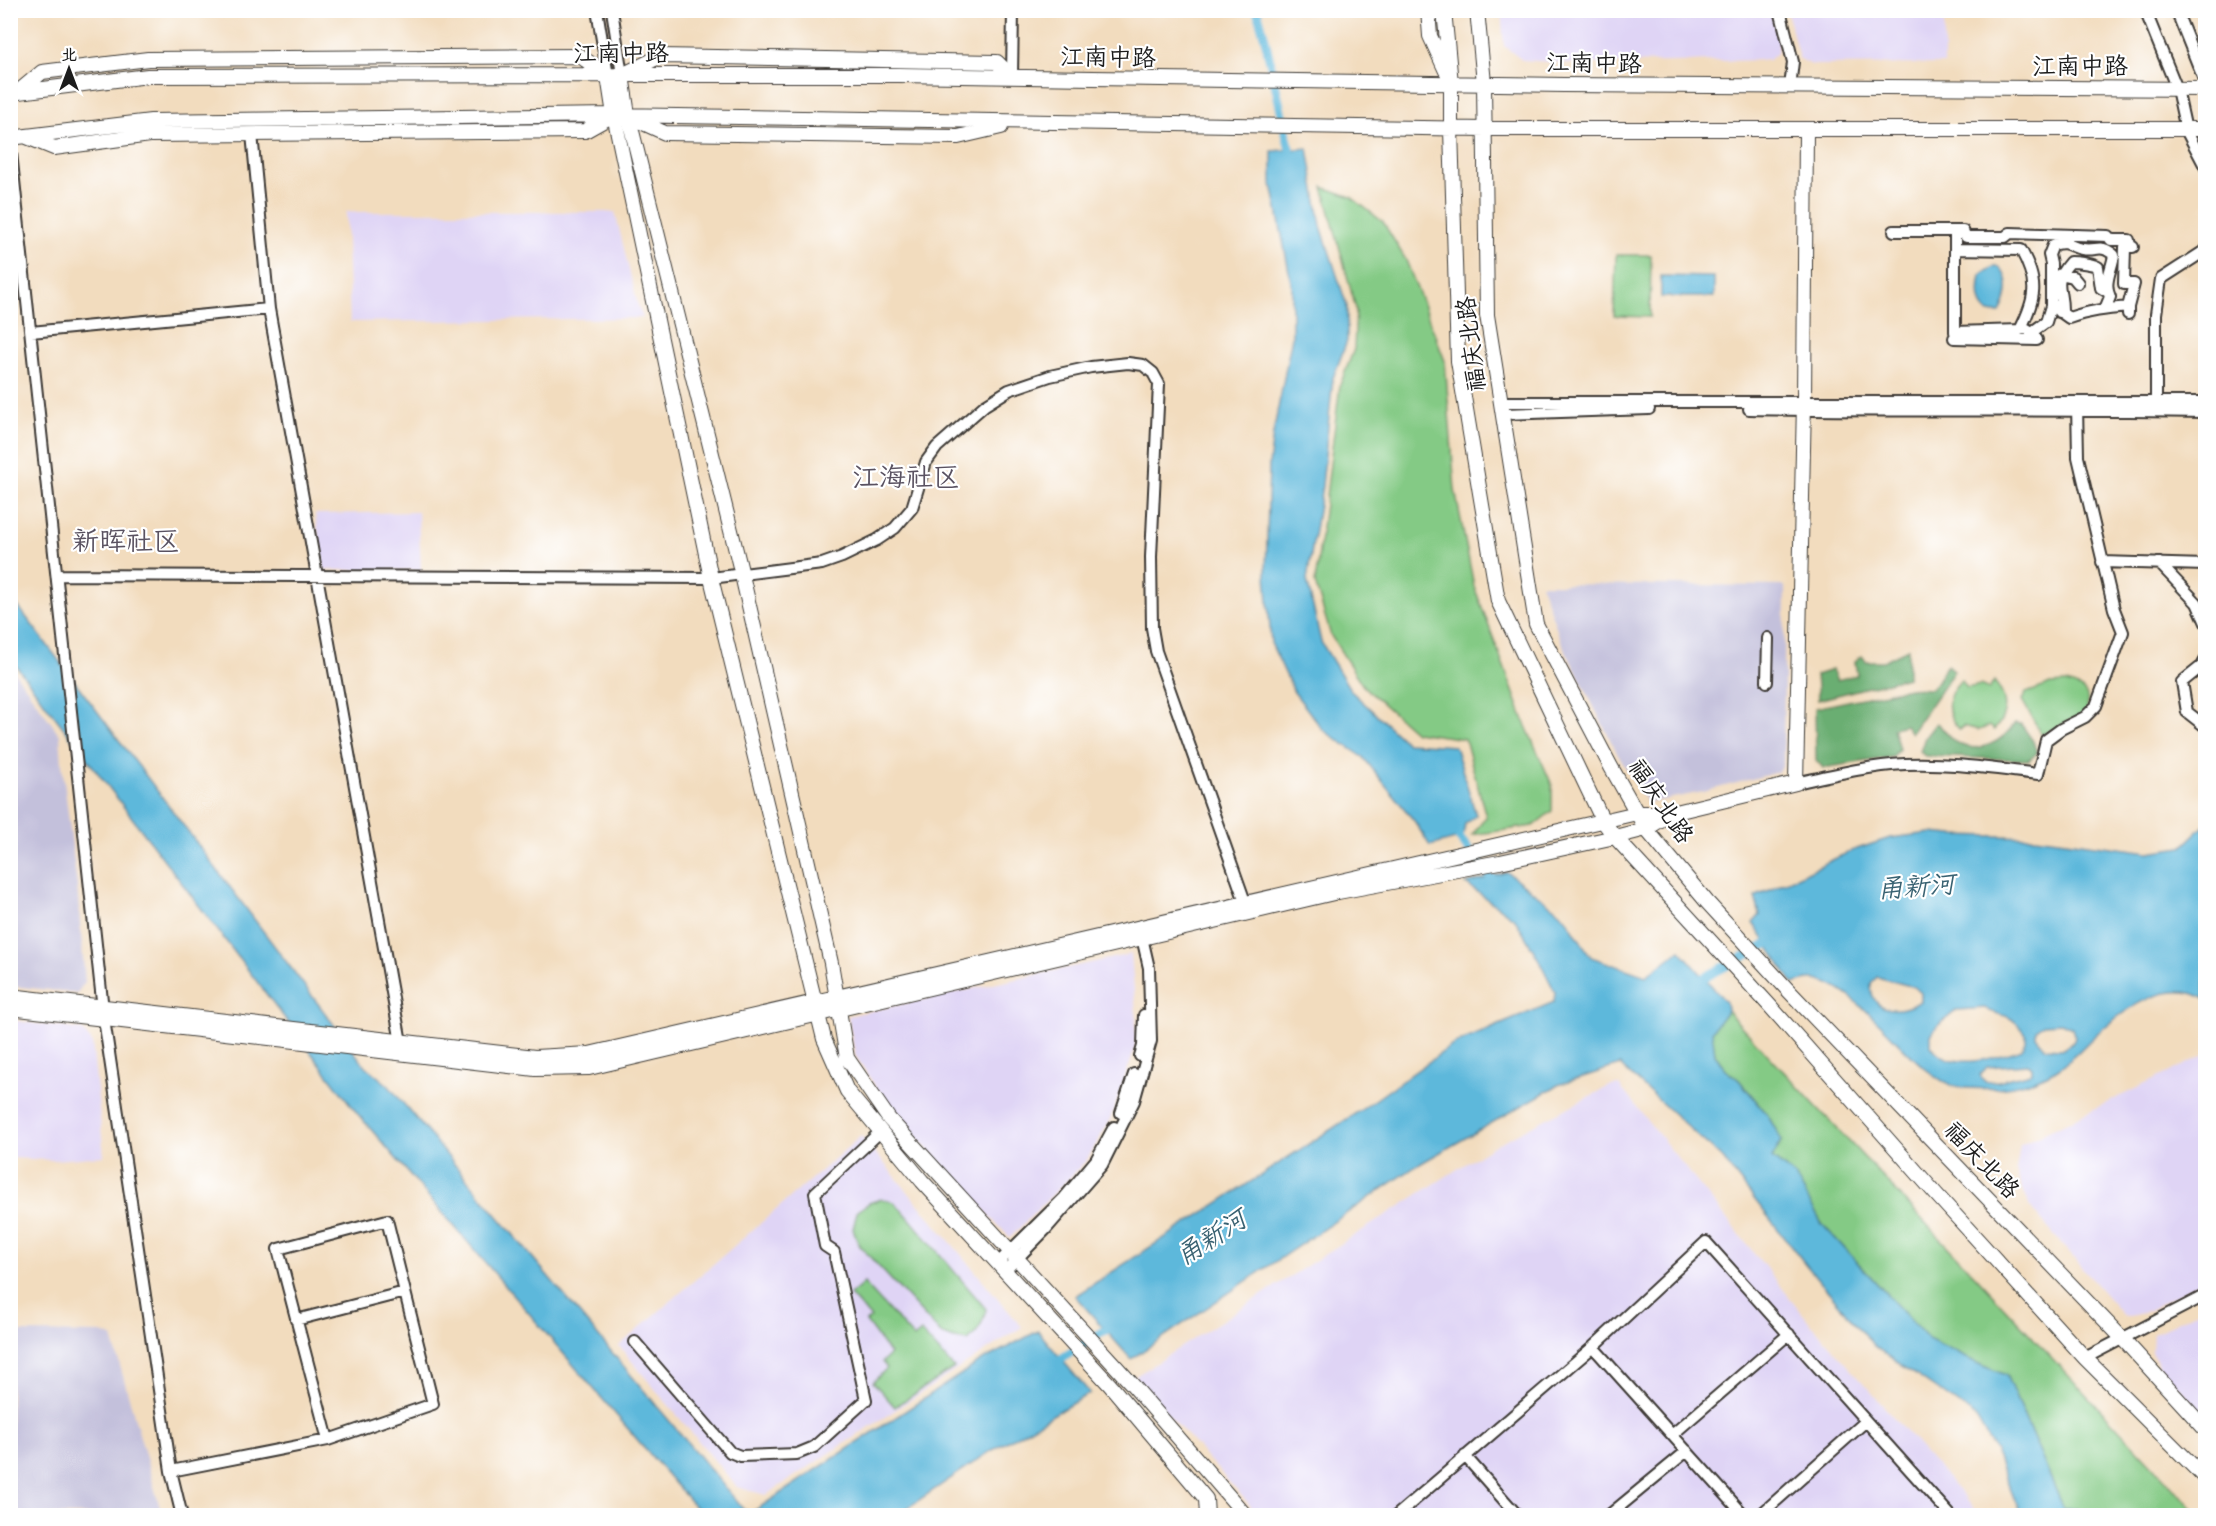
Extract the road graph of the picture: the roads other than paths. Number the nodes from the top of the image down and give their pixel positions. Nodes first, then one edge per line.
1 (597, 10) edge
2 (612, 10) edge
3 (1013, 10) edge
4 (1428, 10) edge
5 (1444, 10) edge
6 (1477, 10) edge
7 (1487, 10) edge
8 (1780, 10) edge
9 (2145, 10) edge
10 (2176, 10) edge
11 (622, 75) junction
12 (608, 76) junction
13 (1012, 77) junction
14 (1451, 83) junction
15 (1484, 83) junction
16 (1790, 87) junction
17 (2205, 87) edge
18 (2176, 89) junction
19 (14, 93) edge
20 (621, 115) junction
21 (1451, 129) junction
22 (1485, 129) junction
23 (2205, 129) edge
24 (1806, 130) junction
25 (2186, 130) junction
26 (252, 134) junction
27 (25, 136) junction
28 (10, 138) edge
29 (10, 143) edge
30 (2205, 168) edge
31 (1894, 231) dead end
32 (1955, 231) junction
33 (1966, 237) junction
34 (2024, 244) dead end
35 (1955, 249) junction
36 (2205, 250) edge
37 (2060, 274) junction
38 (2079, 283) dead end
39 (2108, 292) junction
40 (2051, 306) junction
41 (269, 309) junction
42 (2105, 309) junction
43 (2062, 311) junction
44 (2022, 326) junction
45 (31, 332) junction
46 (1955, 332) junction
47 (2032, 332) junction
48 (2156, 402) junction
49 (2205, 402) edge
50 (1804, 406) junction
51 (2077, 406) junction
52 (1502, 408) junction
53 (2205, 412) edge
54 (2102, 562) junction
55 (2159, 563) junction
56 (2205, 565) edge
57 (742, 574) junction
58 (57, 575) junction
59 (317, 576) junction
60 (711, 578) junction
61 (2205, 623) edge
62 (1768, 638) dead end
63 (2204, 664) edge
64 (1767, 682) dead end
65 (2205, 727) edge
66 (1796, 783) junction
67 (1637, 813) junction
68 (1672, 813) junction
69 (1603, 821) junction
70 (1646, 829) junction
71 (1615, 837) junction
72 (1245, 909) junction
73 (1139, 934) junction
74 (10, 996) edge
75 (838, 1004) junction
76 (10, 1008) edge
77 (818, 1008) junction
78 (103, 1013) junction
79 (402, 1047) junction
80 (881, 1131) junction
81 (1013, 1255) junction
82 (1001, 1267) junction
83 (405, 1292) junction
84 (2205, 1295) edge
85 (296, 1320) junction
86 (1789, 1334) junction
87 (2122, 1338) junction
88 (635, 1342) dead end
89 (1593, 1347) junction
90 (2085, 1358) junction
91 (1866, 1421) junction
92 (2205, 1430) edge
93 (1672, 1435) junction
94 (328, 1440) junction
95 (1687, 1451) junction
96 (1465, 1456) junction
97 (171, 1471) junction
98 (2205, 1479) edge
99 (1240, 1512) edge
100 (182, 1515) edge
101 (1207, 1515) edge
102 (1396, 1515) edge
103 (1518, 1515) edge
104 (1608, 1515) edge
105 (1745, 1515) edge
106 (1759, 1515) edge
107 (1951, 1515) edge

1 - 12 street
2 - 11 street
3 - 13 street
4 - 14 main road
5 - 14 main road, 福庆北路
6 - 15 main road, 福庆北路
7 - 15 main road
8 - 16 street
9 - 18 street
10 - 17 street
11 - 12 main road, 江南中路
11 - 13 main road, 江南中路
11 - 20 main road
12 - 19 main road, 江南中路
12 - 19 main road
12 - 20 main road
13 - 14 main road, 江南中路
14 - 15 main road, 江南中路
14 - 21 main road, 福庆北路
15 - 16 main road, 江南中路
15 - 22 main road, 福庆北路
16 - 18 main road, 江南中路
17 - 18 main road, 江南中路
18 - 25 street
20 - 21 main road
20 - 26 main road
20 - 27 main road
20 - 57 main road
20 - 60 main road
21 - 22 main road
21 - 69 main road, 福庆北路
22 - 24 main road
22 - 52 main road, 福庆北路
23 - 25 main road
24 - 25 main road
24 - 50 main road
25 - 30 street
26 - 27 main road
26 - 41 street
27 - 28 main road
29 - 45 street
31 - 32 street
32 - 33 street
32 - 35 street
33 - 34 street
33 - 42 street
35 - 44 street
35 - 46 street
36 - 48 street
37 - 38 street
37 - 39 street
37 - 43 street
39 - 40 street
39 - 42 street
40 - 43 street
40 - 47 street
41 - 45 street
41 - 59 street
42 - 43 street
44 - 46 street
44 - 47 street
45 - 58 street
46 - 47 street
48 - 49 street
48 - 51 street
50 - 51 street
50 - 52 street
50 - 66 main road
51 - 53 street
51 - 54 street
52 - 67 main road, 福庆北路
54 - 55 street
54 - 66 street
55 - 56 street
55 - 61 street
57 - 60 street
57 - 72 street
57 - 75 main road
58 - 59 street
58 - 78 street
59 - 60 street
59 - 79 street
60 - 77 main road
62 - 64 street
63 - 65 street
66 - 68 main road
67 - 68 main road
67 - 69 main road
67 - 70 main road, 福庆北路
68 - 70 main road
69 - 71 main road, 福庆北路
69 - 72 main road
70 - 71 main road
70 - 87 main road, 福庆北路
71 - 72 main road
71 - 90 main road, 福庆北路
72 - 73 main road
73 - 75 main road
73 - 81 street
74 - 78 main road
75 - 77 main road
75 - 81 main road
76 - 78 main road
77 - 79 main road
77 - 80 main road
78 - 79 main road
78 - 97 street
80 - 82 main road
80 - 88 street
81 - 82 street
81 - 99 main road
82 - 101 main road
83 - 85 street
83 - 85 street
83 - 94 street
84 - 87 street
85 - 94 street
86 - 89 street
86 - 91 street
86 - 93 street
87 - 90 street
87 - 92 main road, 福庆北路
89 - 93 street
89 - 96 street
90 - 98 main road, 福庆北路
91 - 106 street
91 - 107 street
93 - 95 street
94 - 97 street
95 - 104 street
95 - 105 street
96 - 102 street
96 - 103 street
97 - 100 street

